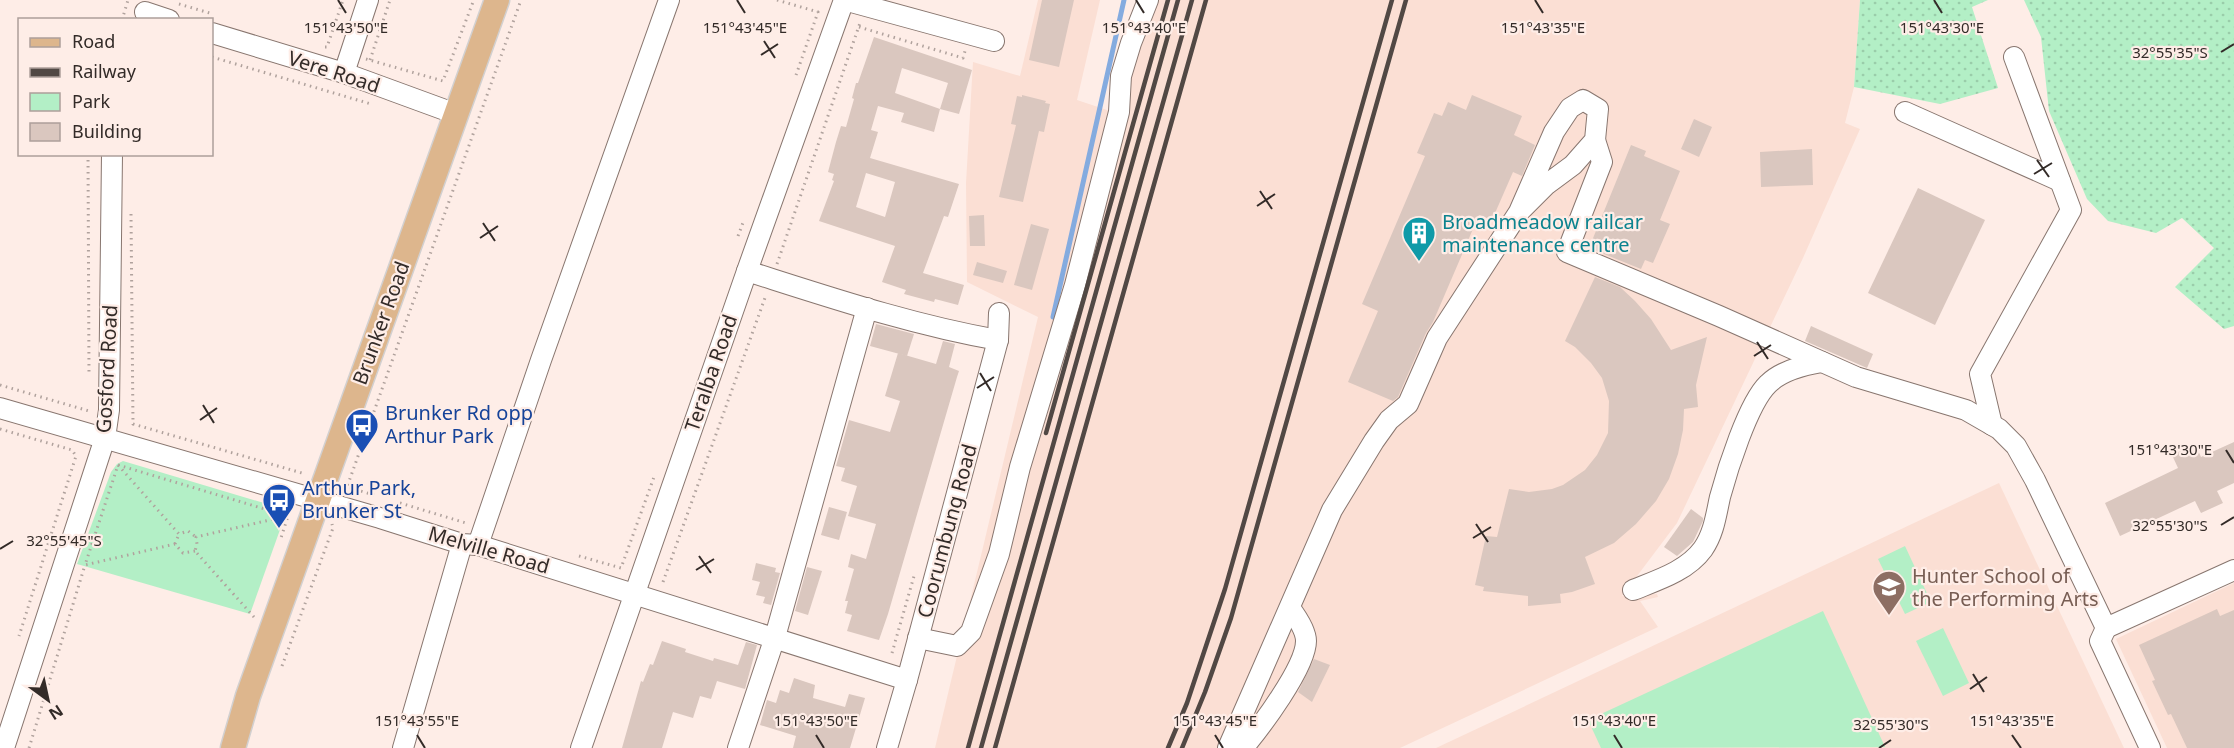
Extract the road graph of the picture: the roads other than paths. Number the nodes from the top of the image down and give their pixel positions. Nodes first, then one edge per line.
1 (368, 0) edge
2 (497, 0) edge
3 (669, 0) edge
4 (844, 0) edge
5 (1148, 0) edge
6 (170, 10) edge
7 (145, 11) edge
8 (214, 24) edge
9 (994, 41) dead end
10 (2014, 57) dead end
11 (344, 73) junction
12 (1905, 112) dead end
13 (456, 114) junction
14 (1595, 140) junction
15 (112, 156) edge
16 (2060, 181) junction
17 (1519, 212) junction
18 (747, 271) junction
19 (867, 308) junction
20 (999, 313) dead end
21 (998, 340) junction
22 (1822, 362) junction
23 (0, 408) edge
24 (1992, 425) junction
25 (105, 438) junction
26 (318, 501) junction
27 (470, 544) junction
28 (2234, 570) edge
29 (1633, 590) dead end
30 (635, 594) junction
31 (1290, 608) junction
32 (2106, 628) junction
33 (775, 638) junction
34 (918, 638) junction
35 (907, 680) junction
36 (4, 748) edge
37 (233, 748) edge
38 (403, 748) edge
39 (581, 748) edge
40 (738, 748) edge
41 (887, 748) edge
42 (1228, 748) edge
43 (1243, 748) edge
44 (2150, 748) edge

1 - 11 street
2 - 13 main road, Brunker Road
3 - 27 street
4 - 9 street
4 - 18 street, Teralba Road
5 - 34 street
6 - 7 street
8 - 11 street, Vere Road
10 - 16 street
11 - 13 street, Vere Road
12 - 16 street
13 - 26 main road, Brunker Road
14 - 17 street
14 - 17 street
14 - 22 street
15 - 25 street, Gosford Road
16 - 24 street
17 - 31 street
18 - 19 street
18 - 30 street, Teralba Road
19 - 21 street
19 - 33 street
20 - 21 street, Coorumbung Road
21 - 34 street, Coorumbung Road
22 - 24 street
22 - 29 street
23 - 25 street, Melville Road
24 - 32 street
25 - 26 street, Melville Road
25 - 36 street, Gosford Road
26 - 27 street, Melville Road
26 - 37 main road, Brunker Road
27 - 30 street, Melville Road
27 - 38 street
28 - 32 street
30 - 33 street, Melville Road
30 - 39 street, Teralba Road
31 - 42 street
31 - 43 street
32 - 44 street
33 - 35 street, Melville Road
33 - 40 street
34 - 35 street, Coorumbung Road
35 - 41 street, Coorumbung Road

